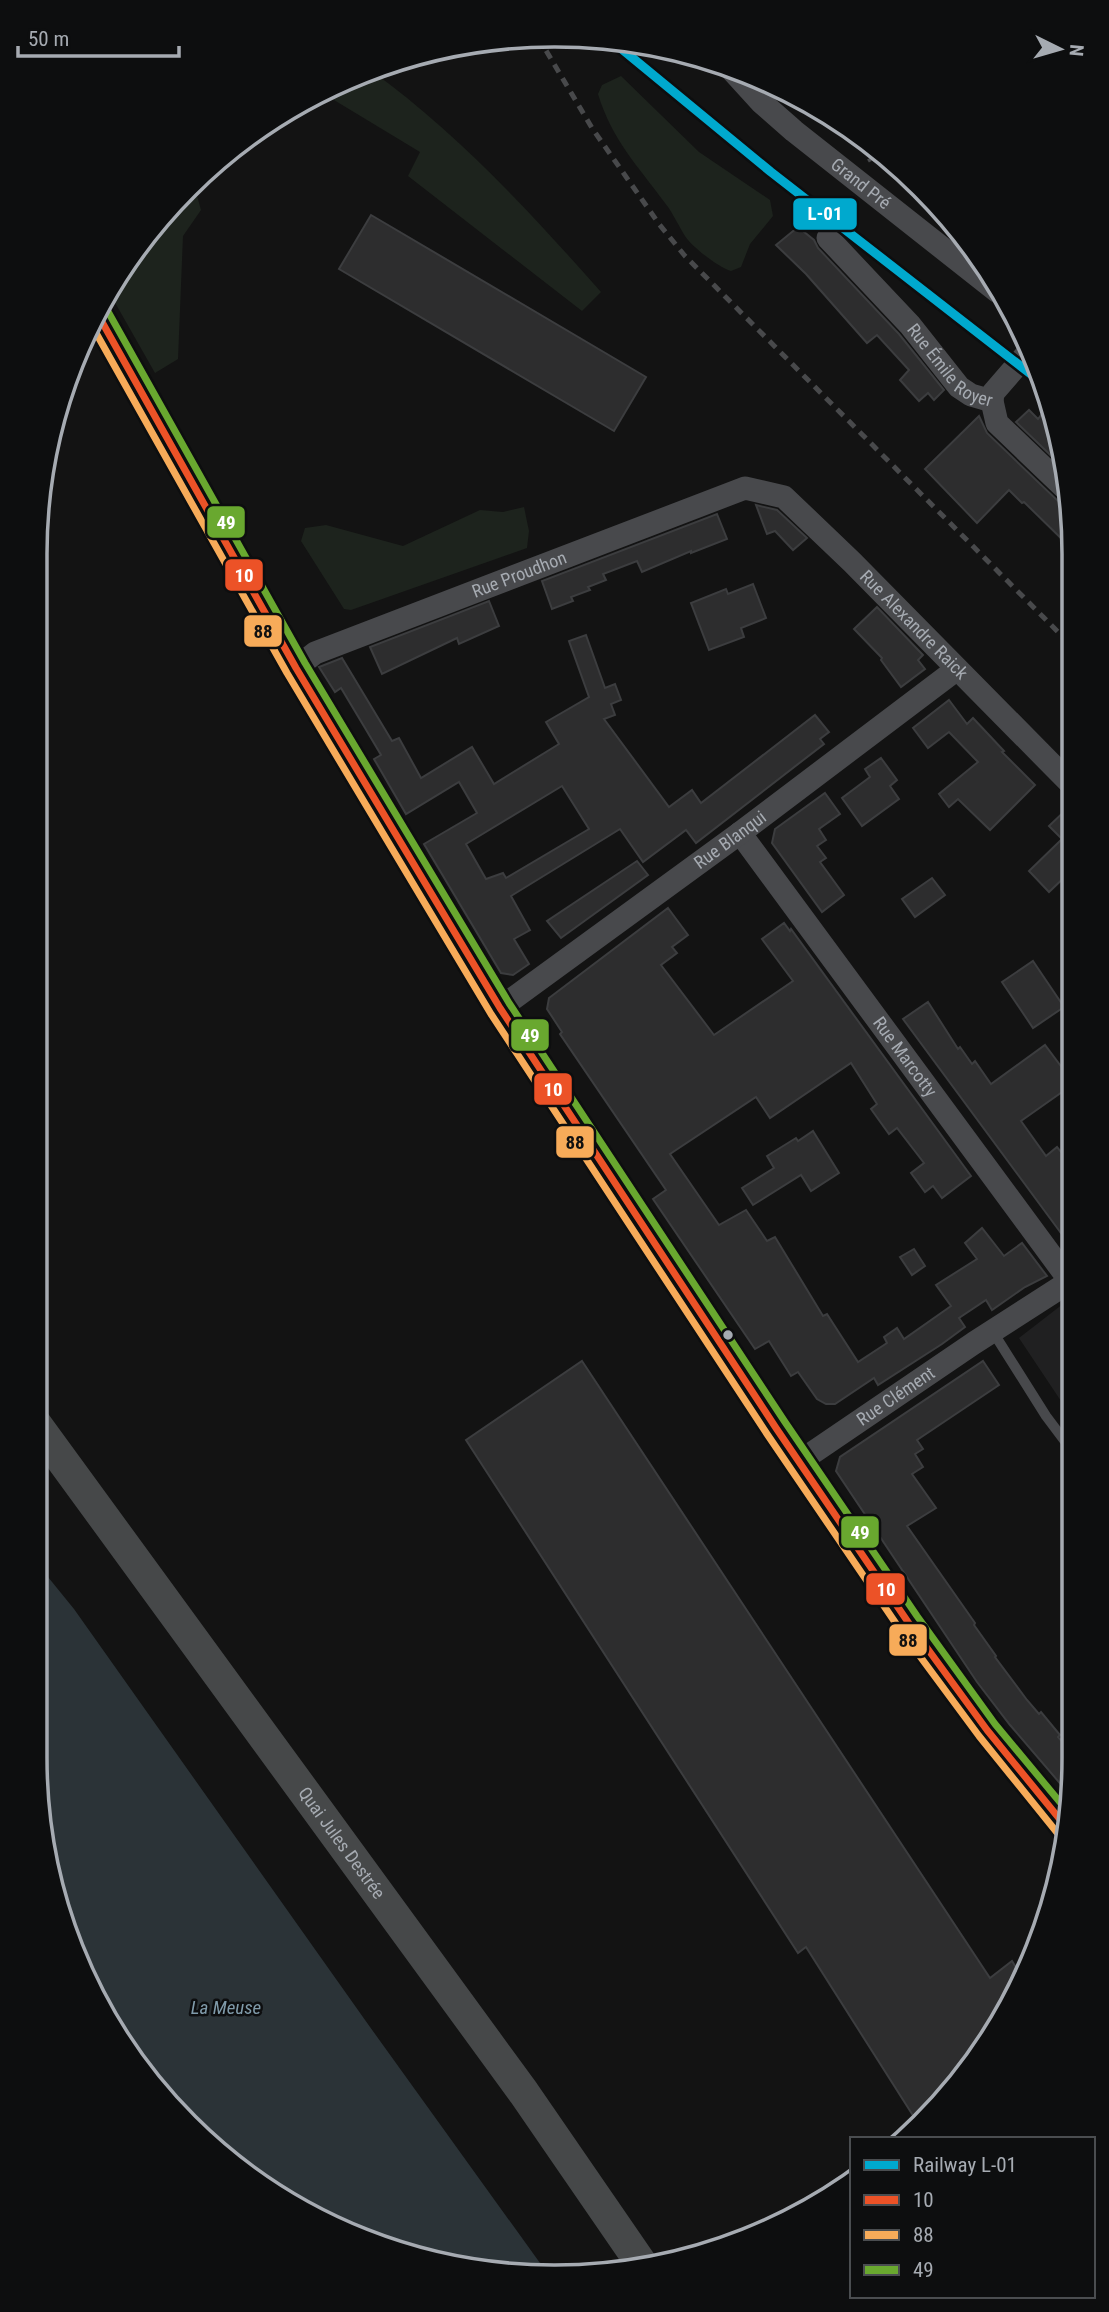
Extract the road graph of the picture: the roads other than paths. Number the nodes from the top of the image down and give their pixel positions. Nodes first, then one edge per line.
1 (745, 84) edge
2 (828, 238) dead end
3 (978, 276) edge
4 (103, 324) edge
5 (1022, 359) edge
6 (992, 401) junction
7 (1056, 479) edge
8 (745, 488) joint
9 (296, 668) junction
10 (957, 669) junction
11 (1062, 777) edge
12 (740, 833) junction
13 (500, 1008) junction
14 (1062, 1269) edge
15 (1062, 1287) edge
16 (993, 1332) junction
17 (1062, 1437) edge
18 (47, 1439) edge
19 (799, 1462) junction
20 (1058, 1817) edge
21 (637, 2257) edge

1 - 3 street, Grand Pré
2 - 6 street, Rue Émile Royer
4 - 9 street
5 - 6 street
6 - 7 street, Rue Émile Royer
8 - 9 street, Rue Proudhon
8 - 10 street, Rue Alexandre Raick
9 - 13 street
10 - 11 street, Rue Alexandre Raick
10 - 12 street, Rue Blanqui
12 - 13 street, Rue Blanqui
12 - 14 street, Rue Marcotty
13 - 19 street
15 - 16 street, Rue Clément
16 - 17 lane
16 - 19 street, Rue Clément
18 - 21 main road, Quai Jules Destrée
19 - 20 street

